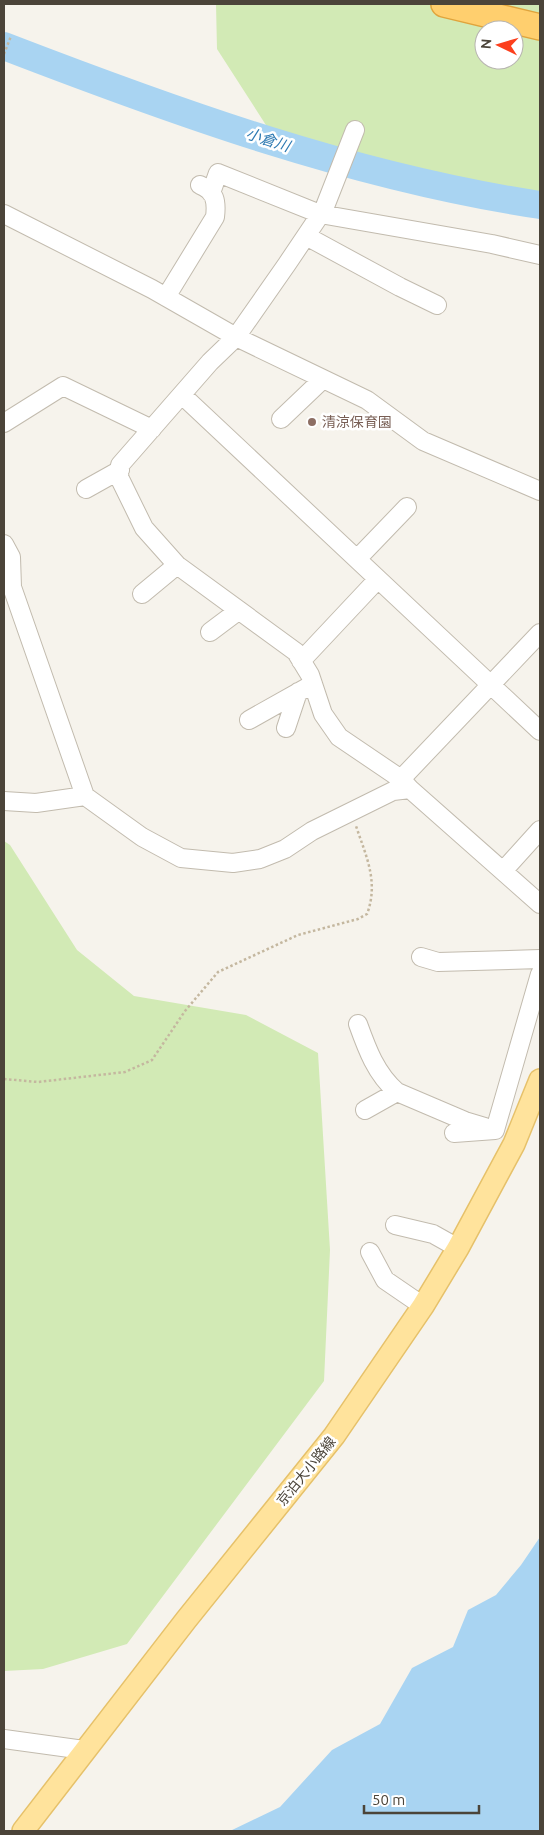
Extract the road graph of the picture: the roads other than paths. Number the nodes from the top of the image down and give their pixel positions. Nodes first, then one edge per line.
1 (444, 4) edge
2 (540, 27) edge
3 (355, 130) dead end
4 (322, 212) junction
5 (4, 214) edge
6 (306, 236) junction
7 (540, 255) edge
8 (166, 297) junction
9 (437, 305) dead end
10 (236, 336) junction
11 (324, 379) junction
12 (182, 395) junction
13 (281, 419) dead end
14 (4, 423) edge
15 (152, 429) junction
16 (120, 470) junction
17 (86, 489) dead end
18 (540, 491) edge
19 (407, 507) dead end
20 (4, 544) edge
21 (357, 559) junction
22 (177, 566) junction
23 (378, 579) junction
24 (8, 591) edge
25 (142, 594) dead end
26 (238, 611) junction
27 (210, 632) dead end
28 (540, 633) edge
29 (301, 661) junction
30 (491, 685) junction
31 (306, 688) junction
32 (249, 720) dead end
33 (286, 728) dead end
34 (540, 731) edge
35 (406, 784) junction
36 (85, 796) junction
37 (4, 801) edge
38 (540, 830) edge
39 (503, 871) junction
40 (540, 904) edge
41 (421, 957) dead end
42 (540, 959) edge
43 (540, 974) edge
44 (358, 1024) dead end
45 (540, 1080) edge
46 (397, 1092) junction
47 (365, 1110) dead end
48 (495, 1130) junction
49 (454, 1133) dead end
50 (517, 1136) junction
51 (395, 1224) dead end
52 (458, 1248) junction
53 (370, 1252) dead end
54 (423, 1306) junction
55 (4, 1739) edge
56 (84, 1750) junction
57 (23, 1831) edge

1 - 2 highway
3 - 4 street
4 - 6 street
4 - 7 street
4 - 8 street
5 - 8 street
6 - 9 street
6 - 10 street
8 - 10 street
10 - 11 street
10 - 12 street
11 - 13 street
11 - 18 street
12 - 15 street
12 - 21 street
14 - 15 street
15 - 16 street
16 - 17 street
16 - 22 street
19 - 21 street
20 - 24 street
21 - 23 street
22 - 25 street
22 - 26 street
23 - 29 street
23 - 30 street
24 - 36 street
26 - 27 street
26 - 29 street
28 - 30 street
29 - 31 street
30 - 34 street
30 - 35 street
31 - 32 street
31 - 33 street
31 - 35 street
35 - 36 street
35 - 39 street
36 - 37 street
38 - 39 street
39 - 40 street
41 - 42 street
43 - 48 street
44 - 46 street
45 - 50 main road, 京泊大小路線
46 - 47 street
46 - 48 street
48 - 49 street
48 - 50 street
50 - 52 main road, 京泊大小路線
51 - 52 street
52 - 54 main road, 京泊大小路線
53 - 54 street
54 - 56 main road, 京泊大小路線
55 - 56 street
56 - 57 main road, 京泊大小路線

